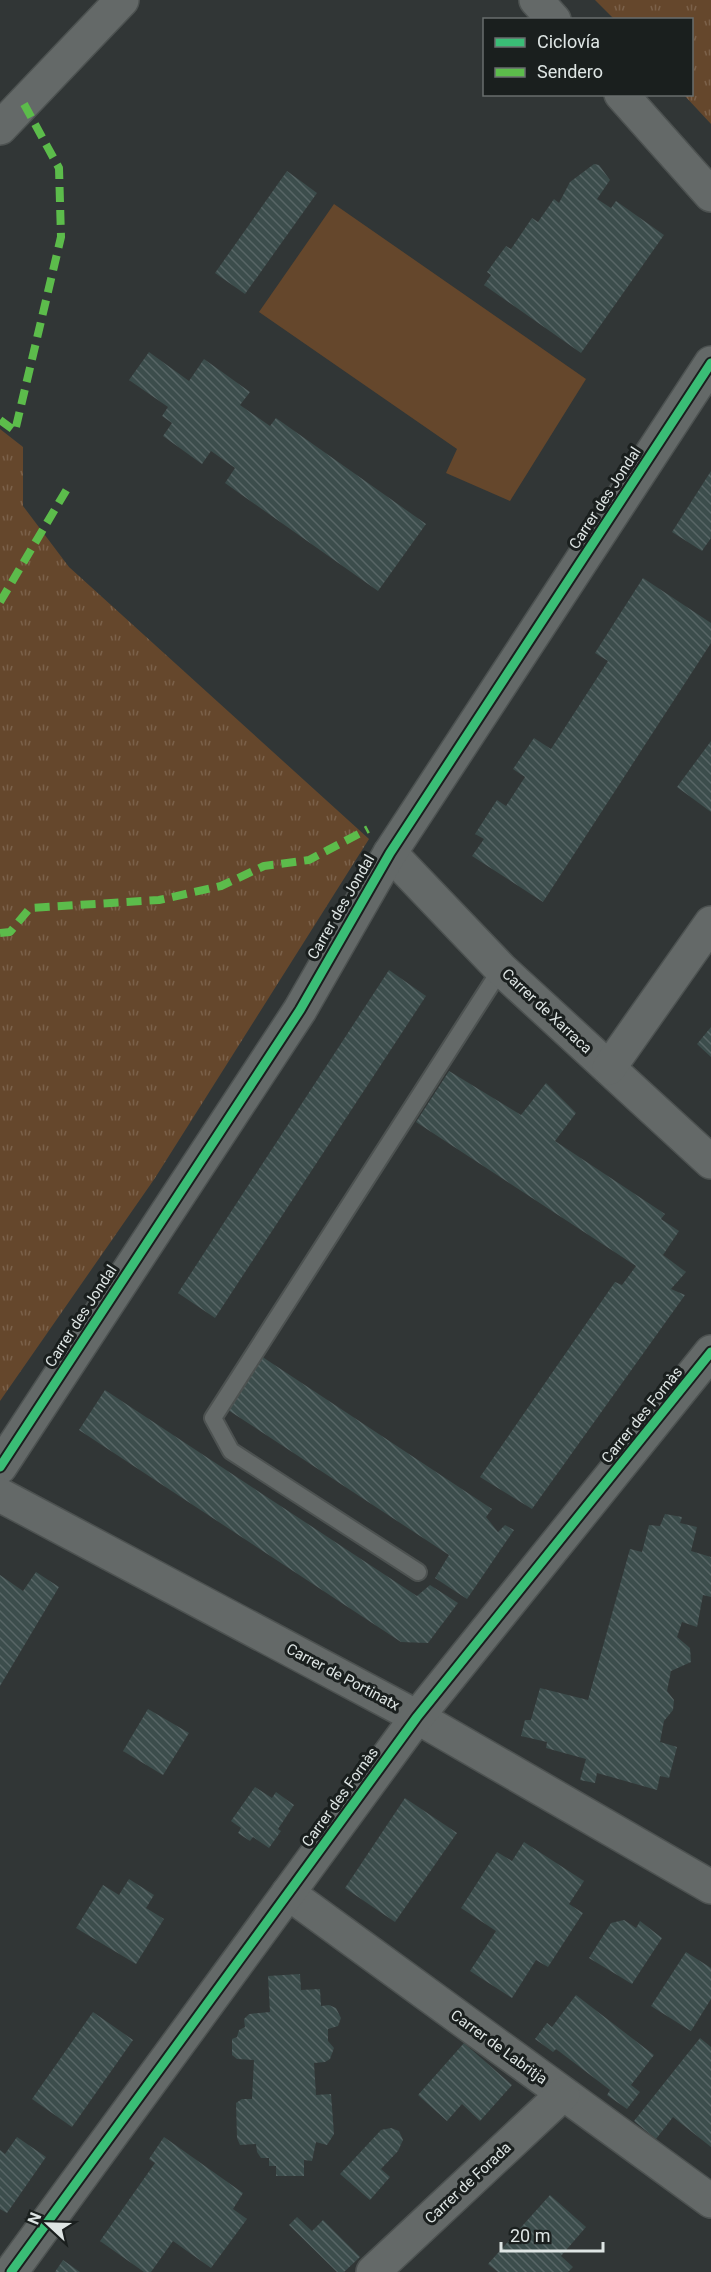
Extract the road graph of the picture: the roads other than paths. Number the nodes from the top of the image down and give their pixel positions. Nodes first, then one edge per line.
1 (122, 0) edge
2 (536, 0) edge
3 (552, 18) edge
4 (623, 96) edge
5 (0, 128) edge
6 (711, 195) edge
7 (711, 363) edge
8 (390, 853) junction
9 (711, 923) edge
10 (501, 969) junction
11 (609, 1068) junction
12 (711, 1162) edge
13 (711, 1352) edge
14 (0, 1467) edge
15 (0, 1495) edge
16 (418, 1572) dead end
17 (417, 1717) junction
18 (711, 1887) edge
19 (288, 1893) junction
20 (563, 2094) junction
21 (711, 2201) edge
22 (11, 2272) edge
23 (374, 2272) edge

1 - 5 street
2 - 3 street
4 - 6 street
7 - 8 street, Carrer des Jondal
8 - 10 street, Carrer de Xarraca
8 - 14 street, Carrer des Jondal
9 - 11 street
10 - 11 street, Carrer de Xarraca
10 - 16 lane
11 - 12 street, Carrer de Xarraca
13 - 17 street, Carrer des Fornàs
15 - 17 street, Carrer de Portinatx
17 - 18 street, Carrer de Portinatx
17 - 19 street, Carrer des Fornàs
19 - 20 street, Carrer de Labritja
19 - 22 street, Carrer des Fornàs
20 - 21 street, Carrer de Labritja
20 - 23 street, Carrer de Forada

